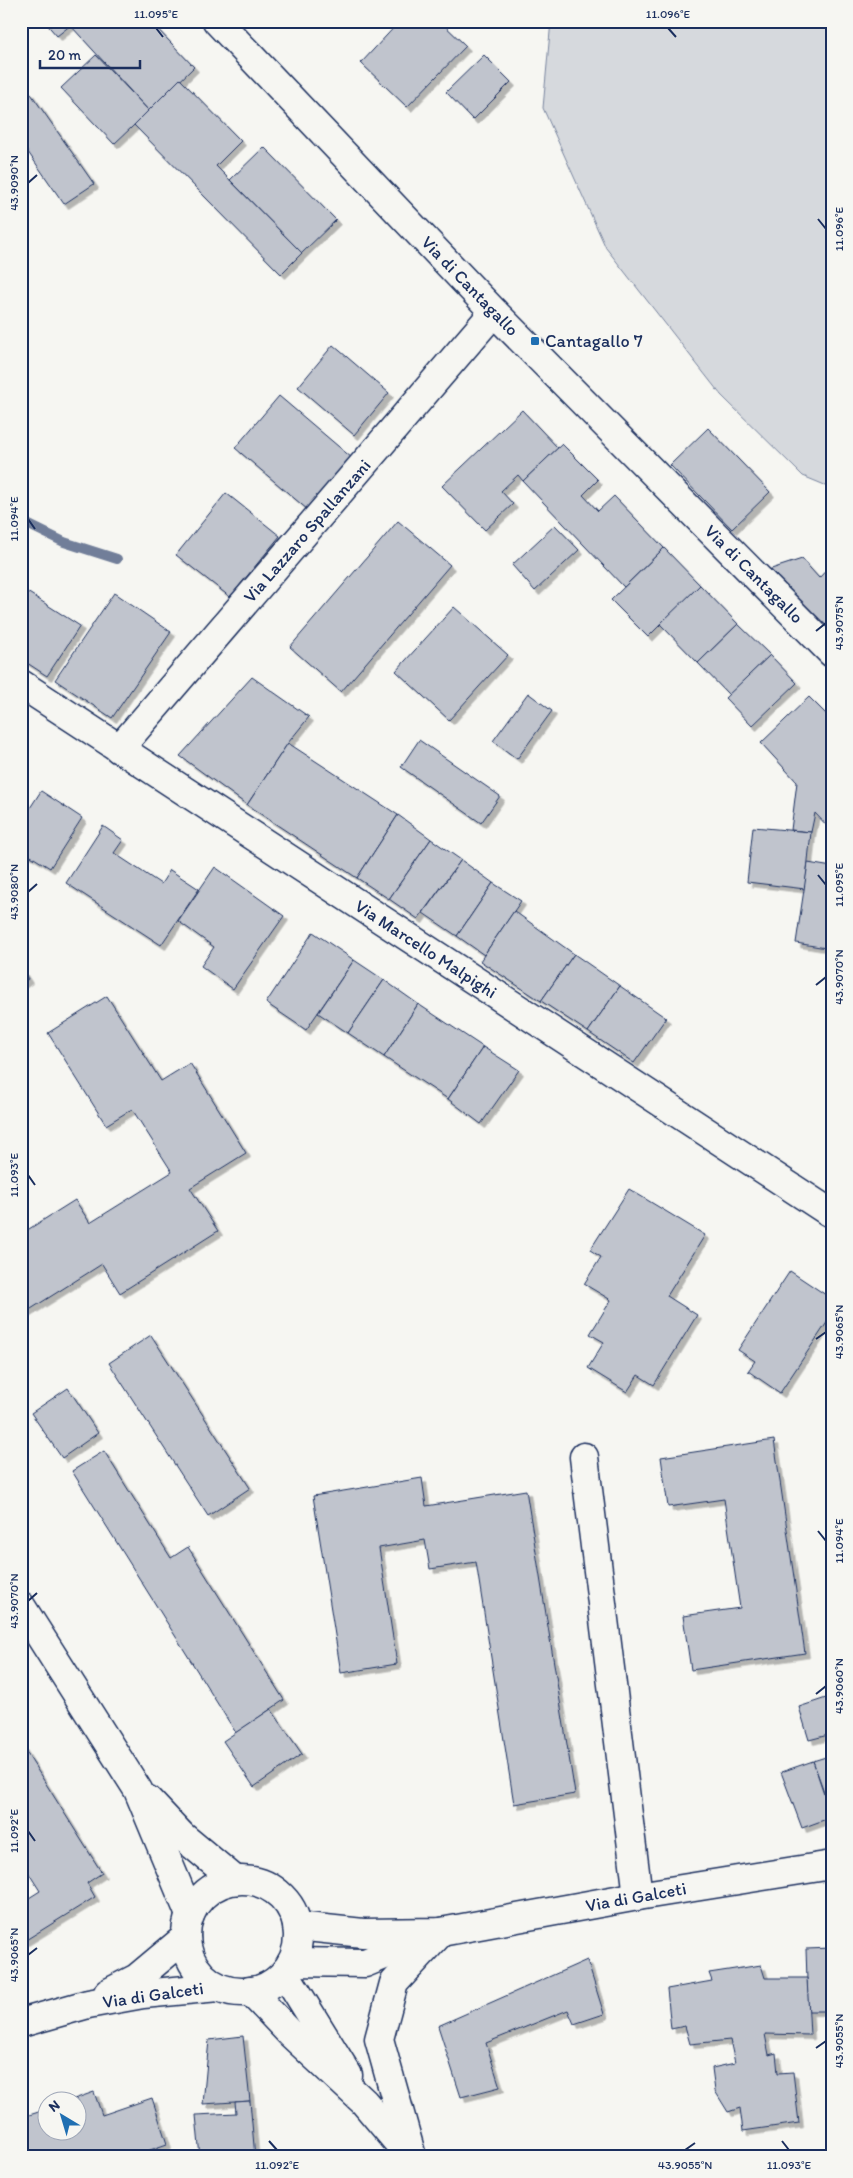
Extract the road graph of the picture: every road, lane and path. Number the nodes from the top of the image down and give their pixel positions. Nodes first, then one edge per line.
1 (217, 21) edge
2 (494, 312) junction
3 (832, 653) edge
4 (21, 684) edge
5 (119, 749) junction
6 (832, 1211) edge
7 (584, 1457) dead end
8 (21, 1606) edge
9 (138, 1790) junction
10 (832, 1865) edge
11 (235, 1880) junction
12 (638, 1896) junction
13 (188, 1926) junction
14 (297, 1926) junction
15 (441, 1932) junction
16 (288, 1968) junction
17 (218, 1986) junction
18 (250, 1991) junction
19 (88, 2004) junction
20 (21, 2023) edge
21 (364, 2102) junction
22 (411, 2157) edge

1 - 2 street, Via di Cantagallo
2 - 3 street, Via di Cantagallo
2 - 5 street, Via Lazzaro Spallanzani
4 - 5 street, Via Marcello Malpighi
5 - 6 street, Via Marcello Malpighi
7 - 12 street
8 - 9 street
9 - 11 street
9 - 13 street
10 - 12 street, Via di Galceti
11 - 13 street
11 - 14 street
12 - 15 street, Via di Galceti
13 - 17 street
13 - 19 street, Via di Galceti
14 - 15 street, Via di Galceti
14 - 16 street
15 - 16 street, Via di Galceti
15 - 22 street
16 - 18 street
16 - 21 street
17 - 18 street
17 - 19 street, Via di Galceti
18 - 21 street
19 - 20 street, Via di Galceti
21 - 22 street

